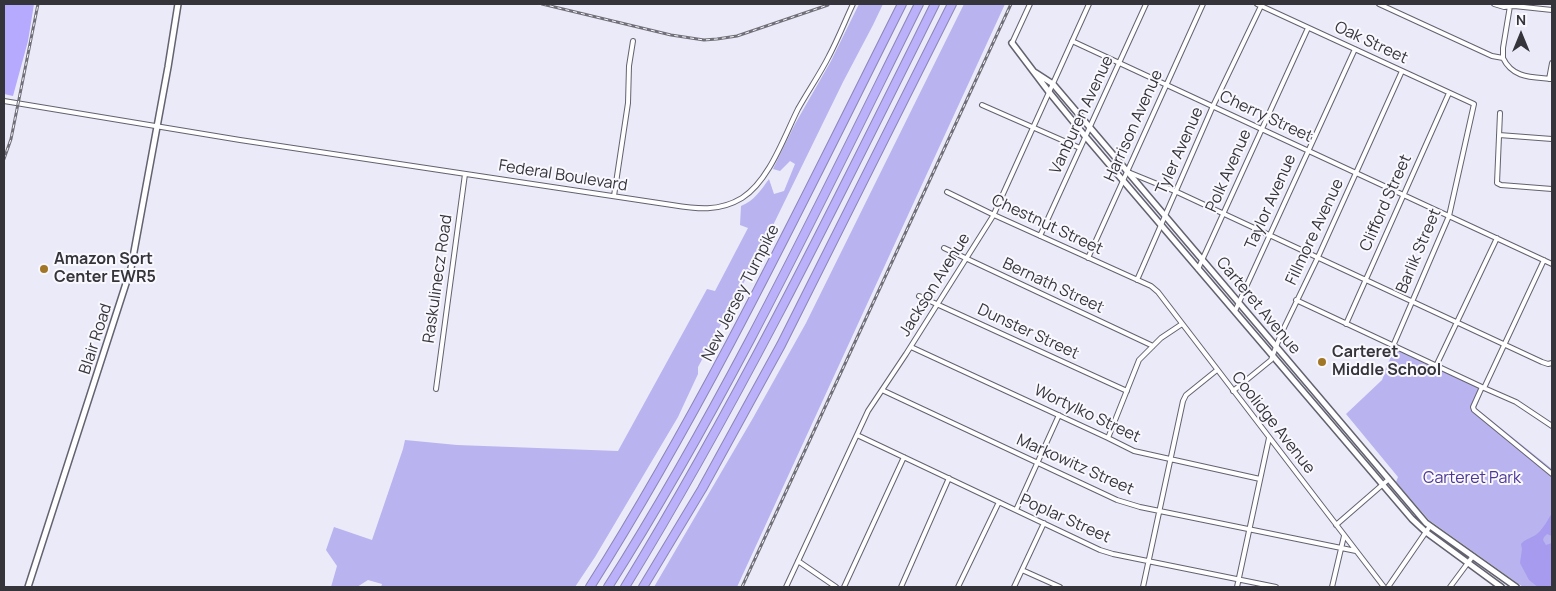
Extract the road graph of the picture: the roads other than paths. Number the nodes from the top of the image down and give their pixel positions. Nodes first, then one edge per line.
1 (178, 4) edge
2 (853, 4) edge
3 (902, 4) edge
4 (919, 4) edge
5 (935, 4) edge
6 (952, 4) edge
7 (1030, 4) edge
8 (1089, 4) edge
9 (1146, 4) edge
10 (1203, 4) edge
11 (1378, 4) edge
12 (1494, 4) edge
13 (1258, 5) edge
14 (1510, 5) edge
15 (1552, 10) edge
16 (1308, 28) junction
17 (633, 41) dead end
18 (1072, 41) junction
19 (1012, 44) joint
20 (1355, 49) junction
21 (1503, 58) junction
22 (1119, 63) junction
23 (1552, 63) edge
24 (1034, 71) junction
25 (1402, 71) junction
26 (1551, 79) edge
27 (1053, 84) junction
28 (1166, 84) junction
29 (1049, 92) junction
30 (1449, 93) junction
31 (4, 101) edge
32 (1474, 104) joint
33 (982, 106) dead end
34 (1214, 106) junction
35 (1500, 113) dead end
36 (156, 126) junction
37 (1033, 128) junction
38 (1089, 128) junction
39 (1262, 128) junction
40 (1499, 135) junction
41 (1085, 136) junction
42 (1552, 139) edge
43 (1080, 148) junction
44 (1308, 150) junction
45 (1128, 172) junction
46 (1356, 173) junction
47 (465, 174) junction
48 (1124, 181) junction
49 (1552, 189) edge
50 (947, 192) dead end
51 (1177, 192) junction
52 (1404, 195) junction
53 (614, 196) junction
54 (1224, 214) junction
55 (994, 215) junction
56 (1165, 216) junction
57 (1449, 216) junction
58 (1161, 225) junction
59 (1270, 235) junction
60 (1040, 236) junction
61 (1497, 238) junction
62 (944, 248) dead end
63 (1318, 257) junction
64 (1088, 258) junction
65 (966, 259) junction
66 (1202, 260) junction
67 (1544, 260) junction
68 (1552, 264) edge
69 (1198, 269) junction
70 (1137, 280) junction
71 (1366, 280) junction
72 (919, 296) dead end
73 (1296, 300) junction
74 (1412, 301) junction
75 (1239, 303) junction
76 (938, 304) junction
77 (1235, 311) junction
78 (1457, 322) junction
79 (1182, 324) junction
80 (1346, 324) junction
81 (1505, 344) junction
82 (911, 346) junction
83 (1153, 346) junction
84 (1276, 346) junction
85 (1392, 346) junction
86 (1272, 356) junction
87 (1550, 363) edge
88 (1436, 366) junction
89 (1217, 370) junction
90 (1306, 383) junction
91 (436, 388) dead end
92 (1300, 388) junction
93 (1483, 388) junction
94 (882, 390) junction
95 (1127, 391) junction
96 (1234, 391) junction
97 (1059, 415) junction
98 (1552, 426) edge
99 (857, 435) junction
100 (1108, 438) junction
101 (1269, 438) junction
102 (1356, 440) junction
103 (1349, 446) junction
104 (904, 457) junction
105 (1171, 459) junction
106 (1037, 463) junction
107 (1552, 474) edge
108 (949, 478) junction
109 (1260, 479) junction
110 (1389, 479) junction
111 (1382, 485) junction
112 (998, 502) junction
113 (1016, 510) junction
114 (1160, 511) junction
115 (1044, 523) junction
116 (1336, 524) junction
117 (1430, 526) junction
118 (1250, 529) junction
119 (1426, 532) junction
120 (1344, 535) junction
121 (1341, 548) junction
122 (1356, 551) junction
123 (1473, 556) junction
124 (1148, 560) junction
125 (798, 561) junction
126 (1467, 563) junction
127 (1022, 570) junction
128 (1239, 579) junction
129 (28, 587) edge
130 (590, 587) edge
131 (608, 587) edge
132 (625, 587) edge
133 (643, 587) edge
134 (786, 587) edge
135 (836, 587) edge
136 (844, 587) edge
137 (901, 587) edge
138 (958, 587) edge
139 (1014, 587) edge
140 (1060, 587) edge
141 (1143, 587) edge
142 (1237, 587) edge
143 (1276, 587) edge
144 (1332, 587) edge
145 (1384, 587) edge
146 (1388, 587) edge
147 (1450, 587) edge
148 (1501, 587) edge
149 (1515, 587) edge

1 - 36 street, Blair Road
2 - 53 street, Federal Boulevard
3 - 130 highway, New Jersey Turnpike
4 - 131 highway, New Jersey Turnpike
5 - 132 highway
6 - 133 highway
7 - 19 street
8 - 18 street, Jackson Avenue
9 - 22 street, Vanburen Avenue
10 - 28 street, Harrison Avenue
11 - 21 street
12 - 14 street
13 - 16 street, Oak Street
13 - 34 street, Tyler Avenue
14 - 15 street
14 - 21 street
16 - 20 street, Oak Street
16 - 39 street, Polk Avenue
17 - 53 street
18 - 22 street, Cherry Street
18 - 27 street, Jackson Avenue
19 - 24 street, Carteret Avenue
20 - 25 street, Oak Street
20 - 44 street, Taylor Avenue
21 - 26 street
22 - 28 street, Cherry Street
22 - 38 street, Vanburen Avenue
23 - 26 street
24 - 27 street, Carteret Avenue
24 - 29 street, Carteret Avenue
25 - 30 street, Oak Street
25 - 46 street, Fillmore Avenue
27 - 29 street, Jackson Avenue
27 - 38 street, Carteret Avenue
28 - 34 street, Cherry Street
28 - 45 street, Harrison Avenue
29 - 37 street, Jackson Avenue
29 - 41 street, Carteret Avenue
30 - 32 street, Oak Street
30 - 52 street, Clifford Street
31 - 36 street, Federal Boulevard
32 - 57 street, Barlik Street
33 - 37 street
34 - 39 street, Cherry Street
34 - 51 street, Tyler Avenue
35 - 40 street
36 - 47 street, Federal Boulevard
36 - 129 street, Blair Road
37 - 43 street
37 - 55 street, Jackson Avenue
38 - 41 street, Vanburen Avenue
38 - 45 street, Carteret Avenue
39 - 44 street, Cherry Street
39 - 54 street, Polk Avenue
40 - 42 street
40 - 49 street
41 - 43 street, Vanburen Avenue
41 - 48 street, Carteret Avenue
43 - 60 street, Vanburen Avenue
44 - 46 street, Cherry Street
44 - 59 street, Taylor Avenue
45 - 48 street, Harrison Avenue
45 - 51 street
45 - 56 street, Carteret Avenue
46 - 52 street, Cherry Street
46 - 63 street, Fillmore Avenue
47 - 53 street, Federal Boulevard
47 - 91 street, Raskulinecz Road
48 - 58 street, Carteret Avenue
48 - 64 street, Harrison Avenue
50 - 55 street, Chestnut Street
51 - 54 street
51 - 56 street, Tyler Avenue
52 - 57 street, Cherry Street
52 - 71 street, Clifford Street
54 - 59 street
54 - 66 street, Polk Avenue
55 - 60 street, Chestnut Street
55 - 65 street, Jackson Avenue
56 - 58 street, Tyler Avenue
56 - 66 street, Carteret Avenue
57 - 61 street, Cherry Street
57 - 74 street, Barlik Street
58 - 69 street, Carteret Avenue
58 - 70 street, Tyler Avenue
59 - 63 street
59 - 75 street, Taylor Avenue
60 - 64 street, Chestnut Street
61 - 67 street, Cherry Street
61 - 78 street
62 - 65 street, Bernath Street
63 - 71 street
63 - 73 street, Fillmore Avenue
64 - 70 street, Chestnut Street
65 - 76 street, Jackson Avenue
65 - 83 street, Bernath Street
66 - 69 street, Polk Avenue
66 - 75 street, Carteret Avenue
67 - 68 street, Cherry Street
67 - 81 street
69 - 77 street, Carteret Avenue
70 - 79 street, Coolidge Avenue
71 - 74 street
71 - 80 street, Clifford Street
72 - 76 street, Dunster Street
73 - 80 street
73 - 84 street, Fillmore Avenue
74 - 78 street
74 - 85 street, Barlik Street
75 - 77 street, Taylor Avenue
75 - 84 street, Carteret Avenue
76 - 82 street, Jackson Avenue
76 - 95 street, Dunster Street
77 - 86 street, Carteret Avenue
78 - 81 street
78 - 88 street
79 - 83 street
79 - 89 street, Coolidge Avenue
80 - 85 street
81 - 87 street
81 - 93 street
82 - 94 street, Jackson Avenue
82 - 97 street, Wortylko Street
83 - 95 street
84 - 86 street, Fillmore Avenue
84 - 90 street, Carteret Avenue
85 - 88 street
86 - 92 street, Carteret Avenue
86 - 96 street, Fillmore Avenue
88 - 93 street
89 - 96 street, Coolidge Avenue
89 - 105 street
90 - 92 street
90 - 102 street, Carteret Avenue
92 - 103 street, Carteret Avenue
93 - 98 street
93 - 107 street
94 - 99 street, Jackson Avenue
94 - 106 street, Markowitz Street
95 - 100 street
96 - 101 street, Coolidge Avenue
97 - 100 street, Wortylko Street
97 - 106 street
99 - 104 street, Poplar Street
99 - 125 street, Jackson Avenue
100 - 105 street, Wortylko Street
101 - 109 street
101 - 116 street, Coolidge Avenue
102 - 103 street
102 - 110 street, Carteret Avenue
103 - 111 street, Carteret Avenue
104 - 108 street, Poplar Street
104 - 136 street
105 - 109 street, Wortylko Street
105 - 114 street
106 - 113 street
106 - 114 street, Markowitz Street
108 - 112 street, Poplar Street
108 - 137 street
109 - 118 street
110 - 111 street
110 - 117 street, Carteret Avenue
111 - 116 street
111 - 119 street, Carteret Avenue
112 - 113 street, Poplar Street
112 - 138 street
113 - 115 street, Poplar Street
114 - 118 street, Markowitz Street
114 - 124 street
115 - 124 street, Poplar Street
115 - 127 street
116 - 120 street, Coolidge Avenue
117 - 119 street
117 - 123 street, Carteret Avenue
118 - 121 street, Markowitz Street
118 - 128 street
119 - 126 street, Carteret Avenue
119 - 146 street
120 - 121 street
120 - 122 street, Coolidge Avenue
121 - 122 street, Markowitz Street
121 - 144 street
122 - 145 street, Coolidge Avenue
123 - 126 street
123 - 149 street, Carteret Avenue
124 - 128 street, Poplar Street
124 - 141 street
125 - 134 street, Jackson Avenue
125 - 135 street
126 - 147 street
126 - 148 street, Carteret Avenue
127 - 139 street
127 - 140 street
128 - 142 street
128 - 143 street, Poplar Street

